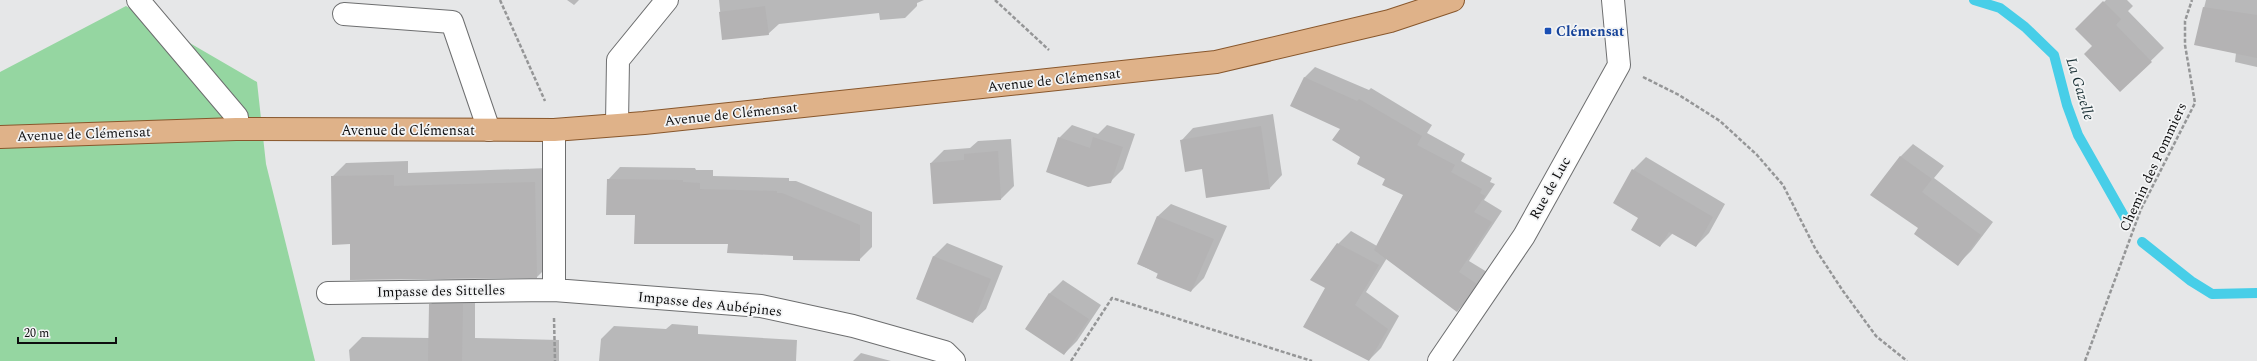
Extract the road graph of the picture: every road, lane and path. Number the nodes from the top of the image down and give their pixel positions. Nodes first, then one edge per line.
1 (138, 0) edge
2 (500, 0) edge
3 (667, 0) edge
4 (995, 0) edge
5 (1453, 0) edge
6 (1613, 0) edge
7 (2192, 0) edge
8 (344, 14) dead end
9 (1619, 65) junction
10 (1073, 78) junction
11 (617, 123) junction
12 (236, 129) junction
13 (488, 130) junction
14 (554, 130) junction
15 (0, 136) edge
16 (554, 290) junction
17 (328, 293) dead end
18 (555, 361) edge
19 (954, 361) edge
20 (1071, 361) edge
21 (1312, 361) edge
22 (1439, 361) edge
23 (1907, 361) edge
24 (2085, 361) edge

1 - 12 street
2 - 14 path
3 - 11 street
4 - 10 path
5 - 10 main road, Avenue de Clémensat
6 - 9 street
7 - 24 path, Chemin des Pommiers
8 - 13 street
9 - 22 street, Rue de Luc
9 - 23 path
10 - 11 main road, Avenue de Clémensat
11 - 14 main road, Avenue de Clémensat
12 - 13 main road, Avenue de Clémensat
12 - 15 main road, Avenue de Clémensat
13 - 14 main road, Avenue de Clémensat
14 - 16 street
16 - 17 street, Impasse des Sittelles
16 - 18 path
16 - 19 street, Impasse des Aubépines
20 - 21 path

